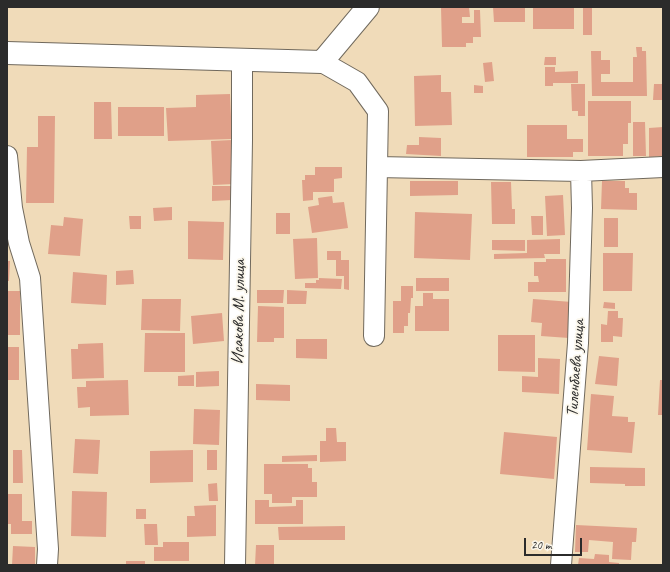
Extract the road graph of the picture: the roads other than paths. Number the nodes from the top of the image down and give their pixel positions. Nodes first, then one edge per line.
1 (368, 7) edge
2 (7, 53) edge
3 (242, 59) junction
4 (322, 62) junction
5 (7, 156) edge
6 (377, 167) junction
7 (663, 167) edge
8 (581, 171) junction
9 (374, 336) dead end
10 (47, 565) edge
11 (234, 565) edge
12 (561, 565) edge

1 - 4 street
2 - 3 street
3 - 4 street
3 - 11 street, Исакова М. улица
4 - 6 street
5 - 10 street
6 - 8 street
6 - 9 street
7 - 8 street
8 - 12 street, Тиленбаева улица

